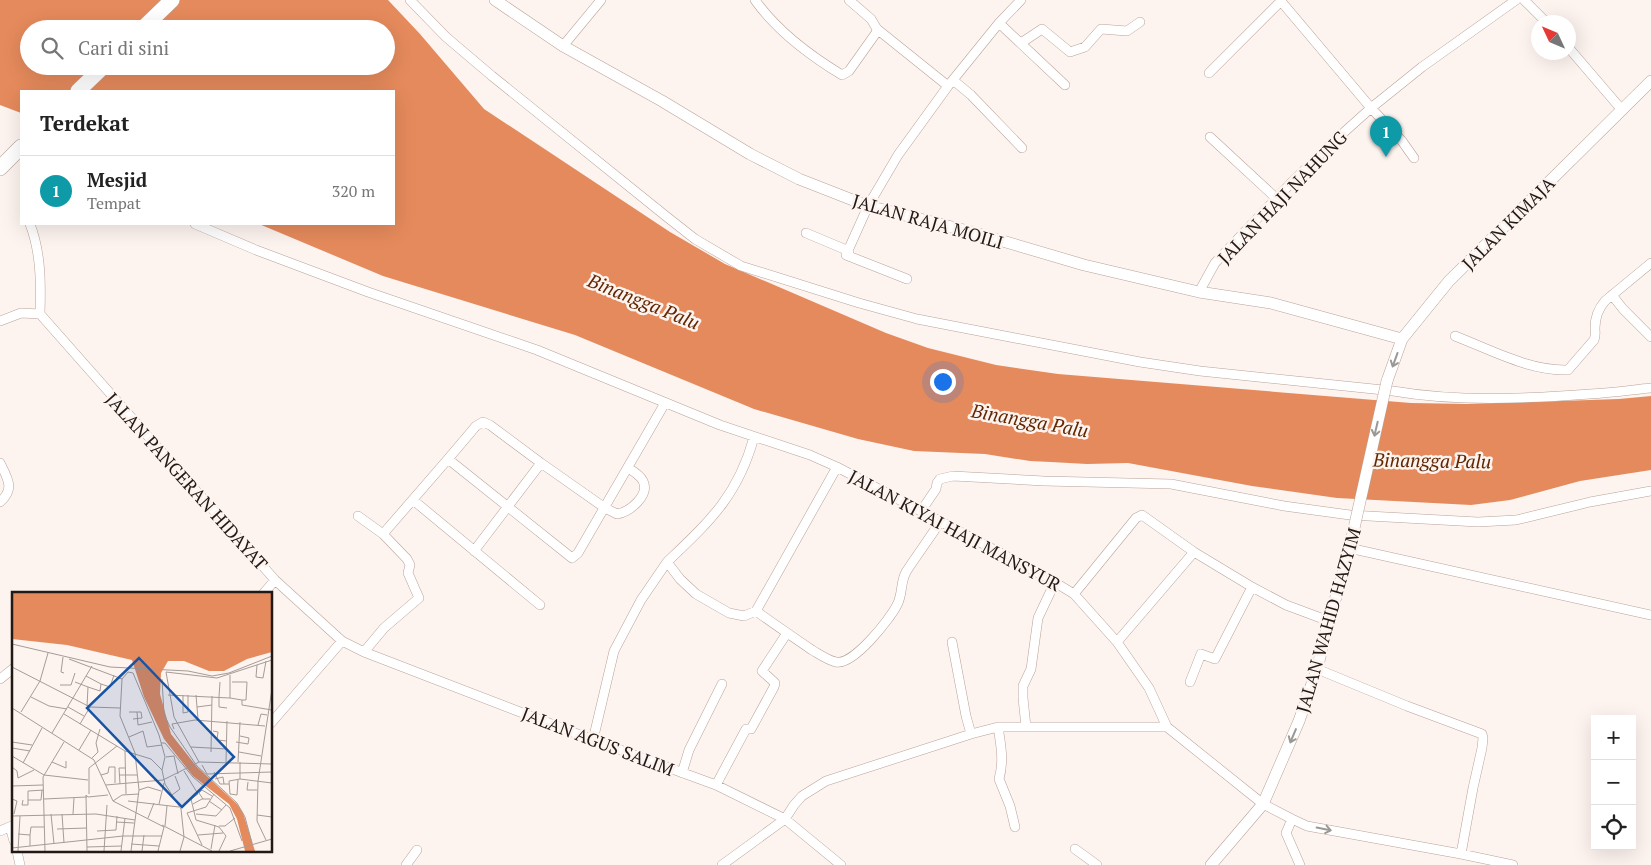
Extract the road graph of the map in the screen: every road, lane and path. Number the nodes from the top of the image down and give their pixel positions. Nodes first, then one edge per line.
1 (172, 0) edge
2 (410, 0) edge
3 (495, 0) edge
4 (600, 0) edge
5 (755, 0) edge
6 (849, 0) edge
7 (1021, 0) edge
8 (1281, 0) edge
9 (1516, 0) edge
10 (1524, 0) edge
11 (1539, 15) edge
12 (151, 20) edge
13 (1140, 22) dead end
14 (1000, 23) junction
15 (877, 29) junction
16 (1021, 44) junction
17 (562, 46) junction
18 (1576, 56) edge
19 (1209, 73) dead end
20 (95, 75) edge
21 (1651, 81) edge
22 (950, 83) junction
23 (1065, 85) dead end
24 (79, 90) edge
25 (1371, 108) junction
26 (1622, 110) junction
27 (1210, 137) dead end
28 (20, 148) edge
29 (1022, 148) dead end
30 (1414, 158) dead end
31 (0, 168) edge
32 (1276, 198) junction
33 (868, 206) junction
34 (30, 225) edge
35 (197, 225) edge
36 (806, 233) dead end
37 (848, 250) junction
38 (1651, 263) edge
39 (907, 279) dead end
40 (1199, 292) junction
41 (1612, 295) junction
42 (40, 314) junction
43 (0, 321) edge
44 (1455, 336) dead end
45 (1651, 337) edge
46 (1402, 339) junction
47 (1387, 381) joint
48 (1651, 388) edge
49 (665, 403) junction
50 (754, 437) junction
51 (448, 459) junction
52 (0, 463) edge
53 (541, 463) junction
54 (628, 468) junction
55 (837, 468) junction
56 (1651, 491) edge
57 (413, 500) junction
58 (0, 502) edge
59 (508, 507) junction
60 (605, 508) junction
61 (921, 511) junction
62 (358, 516) dead end
63 (940, 522) junction
64 (383, 534) junction
65 (474, 551) junction
66 (1194, 552) junction
67 (1348, 552) junction
68 (667, 562) junction
69 (275, 580) junction
70 (1055, 582) junction
71 (1252, 587) junction
72 (265, 592) edge
73 (1074, 594) junction
74 (540, 606) dead end
75 (756, 611) junction
76 (1651, 615) edge
77 (1329, 621) junction
78 (787, 633) junction
79 (342, 641) junction
80 (952, 642) dead end
81 (1116, 642) junction
82 (364, 652) junction
83 (1318, 668) junction
84 (12, 669) edge
85 (0, 678) edge
86 (1190, 682) dead end
87 (722, 684) dead end
88 (272, 722) edge
89 (1026, 727) junction
90 (1167, 727) junction
91 (996, 728) junction
92 (974, 733) junction
93 (593, 740) junction
94 (682, 773) junction
95 (716, 784) junction
96 (1263, 804) junction
97 (785, 819) junction
98 (1292, 820) junction
99 (12, 826) edge
100 (1015, 827) dead end
101 (0, 831) edge
102 (1075, 848) dead end
103 (417, 850) dead end
104 (16, 852) edge
105 (1461, 854) junction
106 (20, 865) edge
107 (406, 865) edge
108 (722, 865) edge
109 (841, 865) edge
110 (1097, 865) edge
111 (1211, 865) edge
112 (1300, 865) edge
113 (1513, 865) edge

1 - 12 main road
2 - 48 street
3 - 17 street, JALAN RAJA MOILI
4 - 17 street
5 - 15 street
6 - 15 street
7 - 14 street
8 - 19 street
8 - 25 street
9 - 25 street, JALAN HAJI NAHUNG
10 - 11 street
13 - 16 street
14 - 16 street
14 - 22 street
15 - 22 street
16 - 23 street
17 - 33 street, JALAN RAJA MOILI
18 - 26 street
20 - 24 main road
21 - 26 street, JALAN KIMAJA
22 - 29 street
22 - 33 street
25 - 30 street
25 - 32 street, JALAN HAJI NAHUNG
26 - 46 street, JALAN KIMAJA
27 - 32 street
28 - 31 main road
32 - 40 street, JALAN HAJI NAHUNG
33 - 37 street
33 - 40 street, JALAN RAJA MOILI
34 - 42 street
35 - 49 street
36 - 37 street
37 - 39 street
38 - 41 street
40 - 46 street, JALAN RAJA MOILI
41 - 44 street
41 - 45 street
42 - 43 street
42 - 69 street, JALAN PANGERAN HIDAYAT
46 -> 47 street, JALAN KIMAJA
47 -> 67 street, JALAN WAHID HAZYIM, bridge
49 - 50 street
49 - 54 street
50 - 55 street
50 - 68 street
51 - 53 street
51 - 57 street
51 - 59 street
52 - 58 street
53 - 59 street
53 - 60 street
54 - 60 street
54 - 60 street
55 - 61 street, JALAN KIYAI HAJI MANSYUR
55 - 75 street, JALAN KIYAI HAJI MANSYUR
56 - 61 street
57 - 64 street
57 - 65 street
59 - 60 street
59 - 65 street
61 - 63 street, JALAN KIYAI HAJI MANSYUR
62 - 64 street
63 - 70 street, JALAN KIYAI HAJI MANSYUR
63 - 78 street
64 - 82 street
65 - 74 street
66 - 71 street
66 - 73 street
66 - 81 street
67 - 76 street
67 - 77 street, JALAN WAHID HAZYIM
68 - 75 street
68 - 93 street
69 - 72 street
69 - 79 street, JALAN PANGERAN HIDAYAT
70 - 73 street, JALAN KIYAI HAJI MANSYUR
70 - 89 street
71 - 77 street
71 - 86 street
73 - 81 street, JALAN KIYAI HAJI MANSYUR
75 - 78 street
77 - 83 street, JALAN WAHID HAZYIM
78 - 95 street
79 - 82 street, JALAN AGUS SALIM
79 - 88 street
80 - 92 street
81 - 90 street, JALAN KIYAI HAJI MANSYUR
82 - 93 street, JALAN AGUS SALIM
83 -> 96 street, JALAN WAHID HAZYIM
83 - 105 street
84 - 85 street
87 - 94 street
89 - 90 street
89 - 91 street
90 - 96 street
91 - 92 street
91 - 100 street
92 - 97 street
93 - 94 street, JALAN AGUS SALIM
94 - 95 street, JALAN AGUS SALIM
95 - 97 street, JALAN AGUS SALIM
96 - 98 street
96 - 111 street, JALAN WAHID HAZYIM
97 - 108 street
97 - 109 street, JALAN AGUS SALIM
98 -> 105 street
98 - 112 street
99 - 101 street
102 - 110 street
103 - 107 street
104 - 106 street
105 - 113 street

